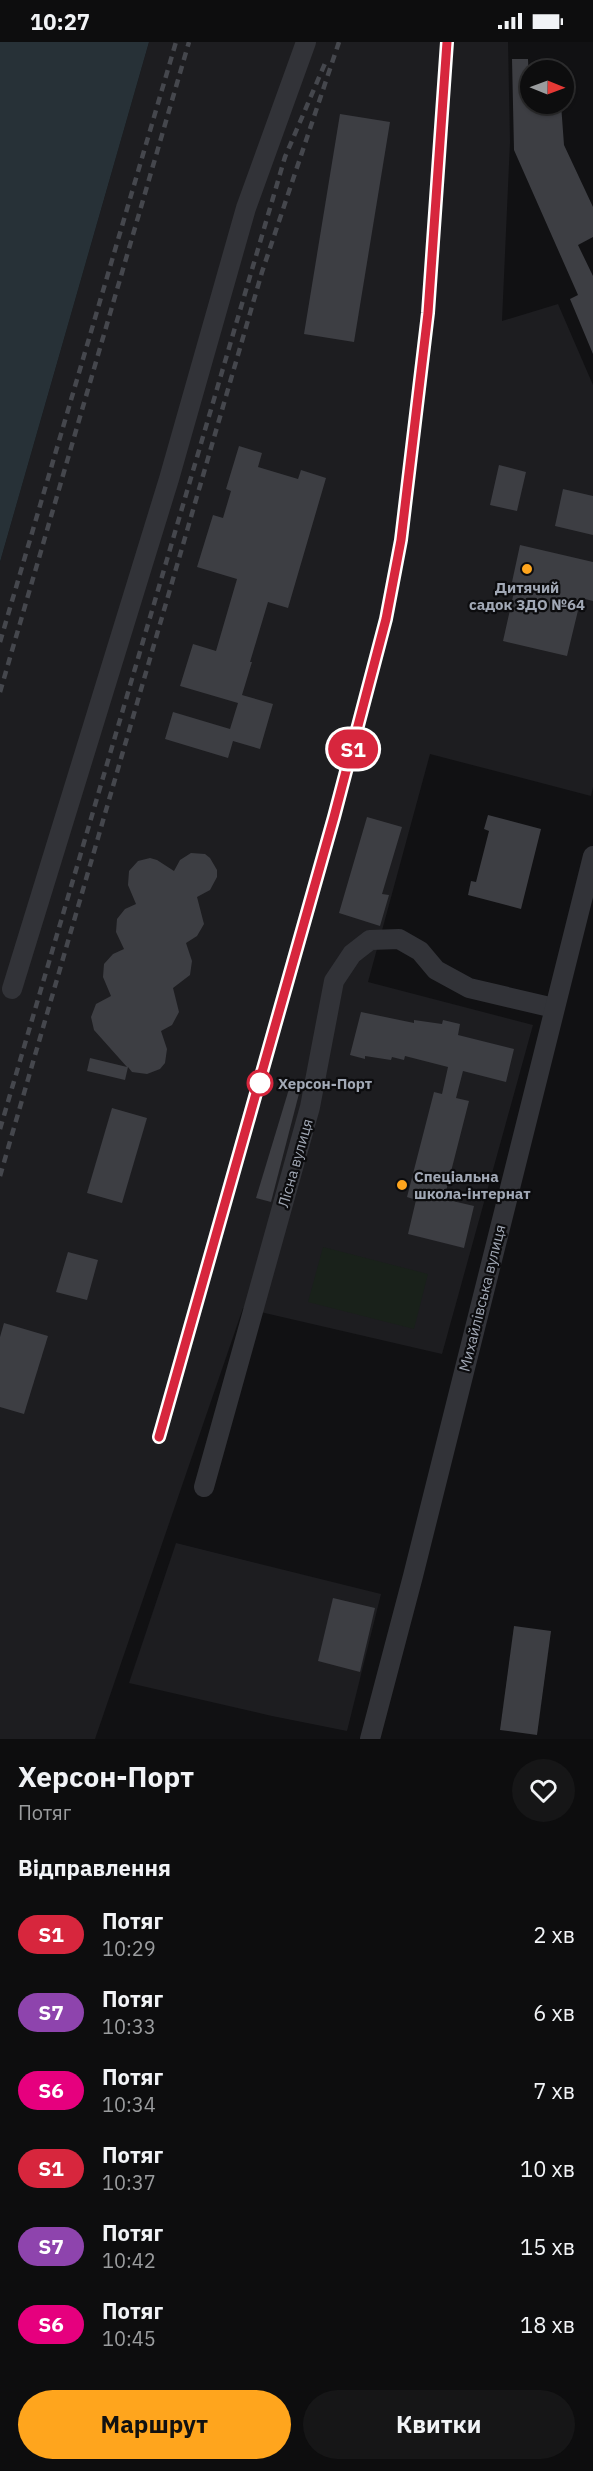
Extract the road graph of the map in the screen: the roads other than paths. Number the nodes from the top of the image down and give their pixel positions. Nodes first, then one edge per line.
1 (306, 42) edge
2 (591, 869) edge
3 (12, 989) dead end
4 (554, 1008) junction
5 (204, 1487) dead end
6 (369, 1739) edge

1 - 3 street
2 - 4 street, Михайлівська вулиця
4 - 5 street, Лісна вулиця
4 - 6 street, Михайлівська вулиця

